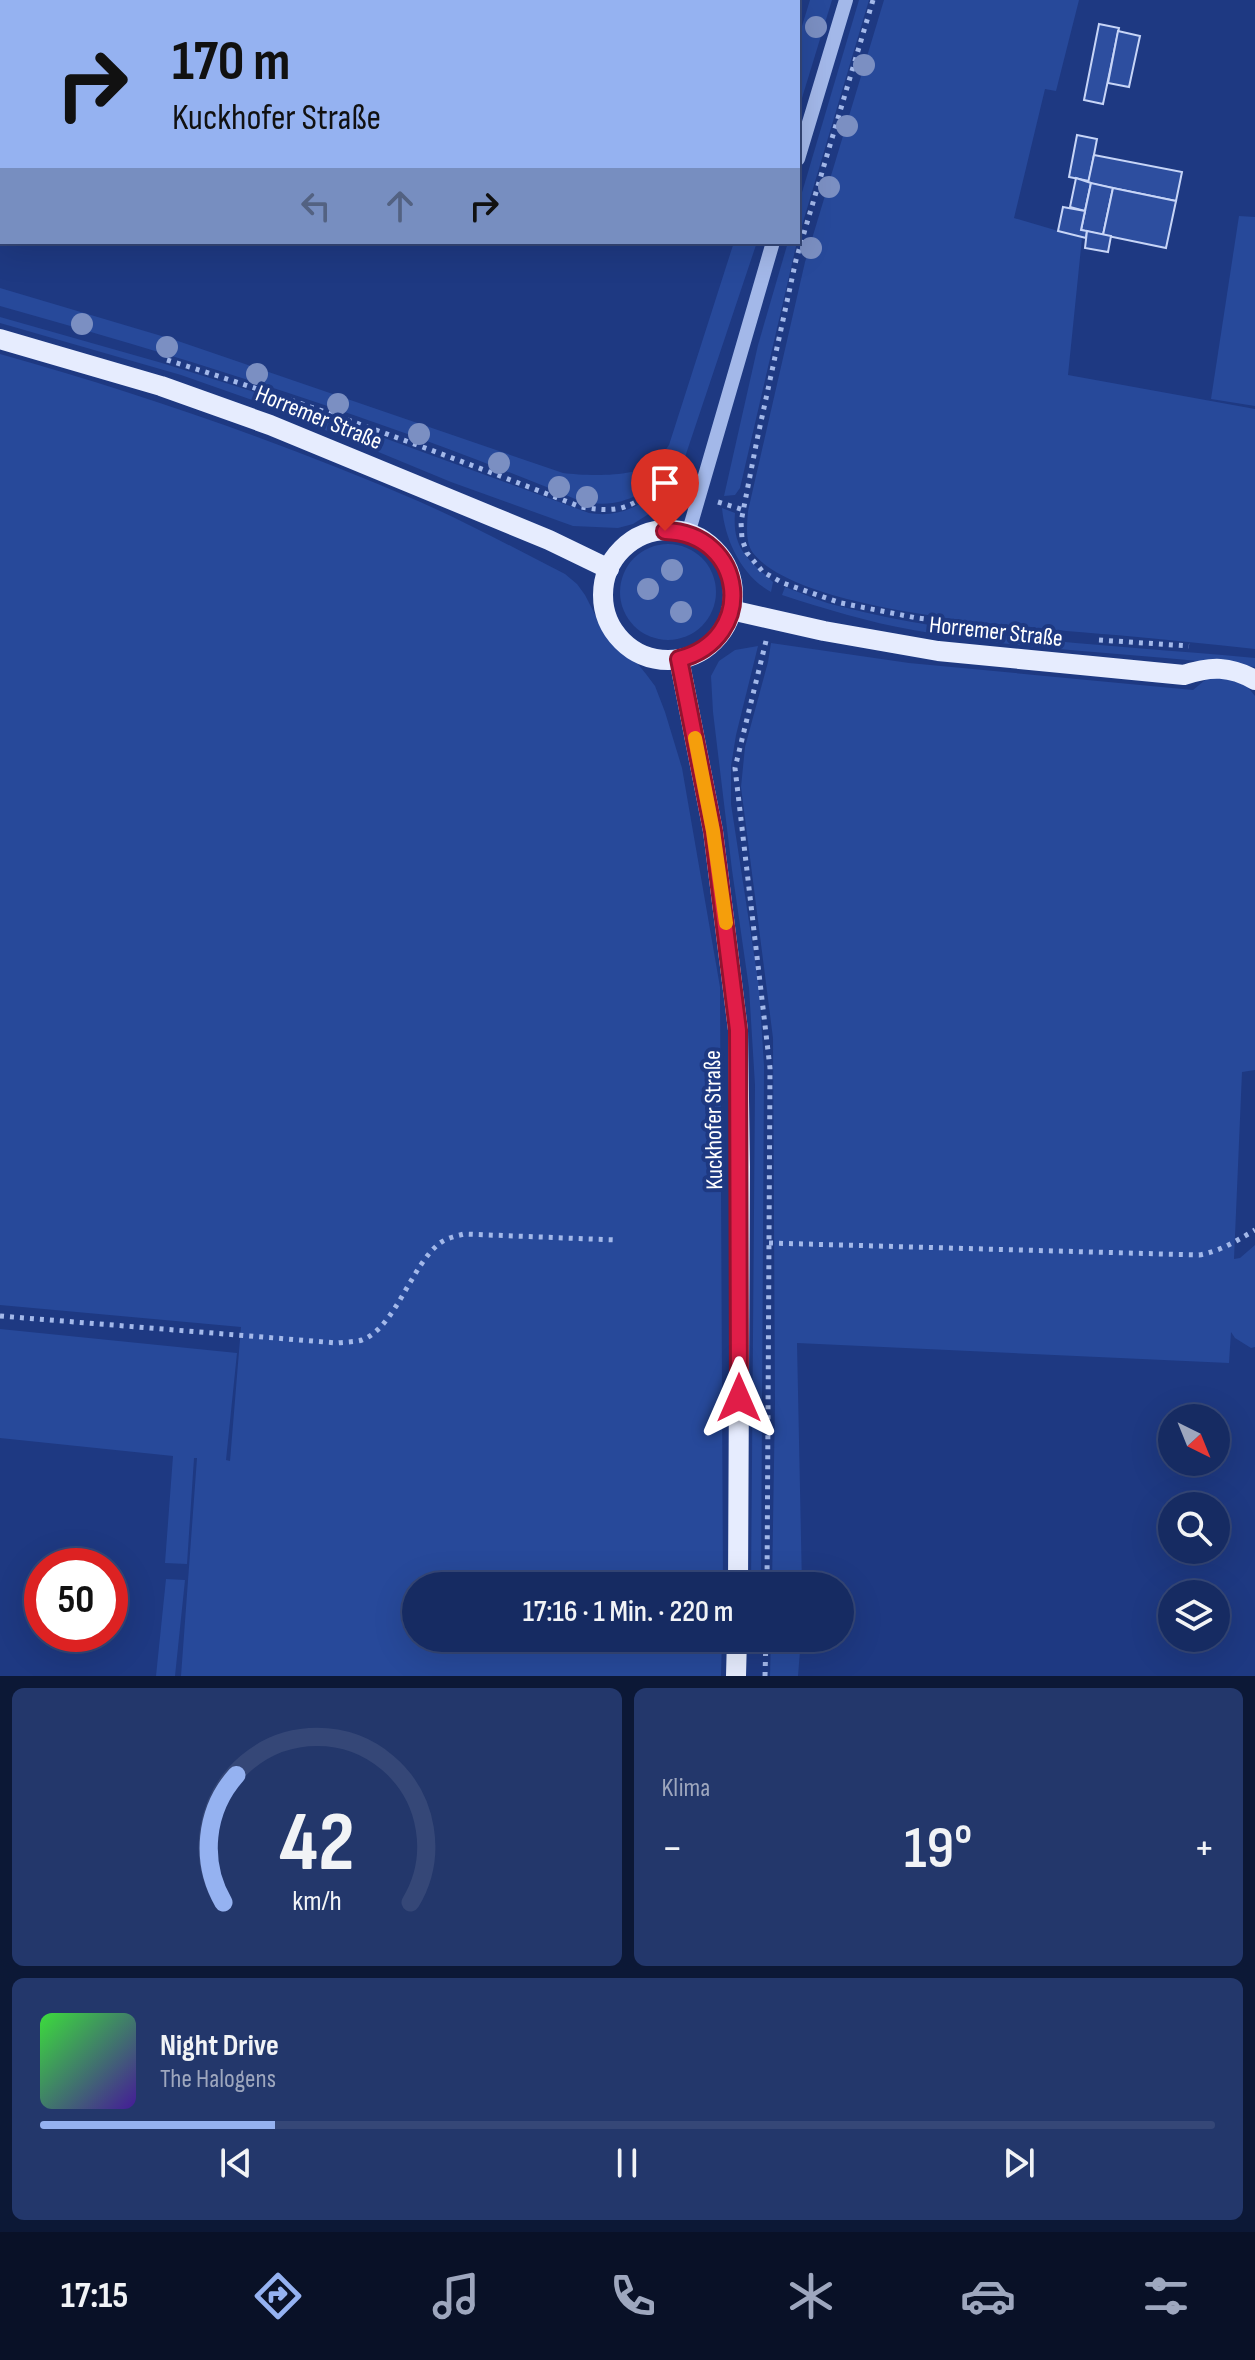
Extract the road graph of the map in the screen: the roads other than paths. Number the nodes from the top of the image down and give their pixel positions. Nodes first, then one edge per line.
1 (846, 0) edge
2 (800, 152) edge
3 (772, 244) edge
4 (0, 339) edge
5 (688, 534) junction
6 (609, 569) junction
7 (731, 610) junction
8 (679, 659) junction
9 (1255, 680) edge
10 (738, 1572) edge
11 (737, 1652) edge
12 (736, 1676) edge

1 - 2 street
3 - 5 street
4 - 6 main road, Horremer Straße
5 - 6 main road
5 - 7 main road
6 - 8 main road
7 - 8 main road
7 - 9 main road, Horremer Straße
8 - 10 main road, Kuckhofer Straße
11 - 12 main road

